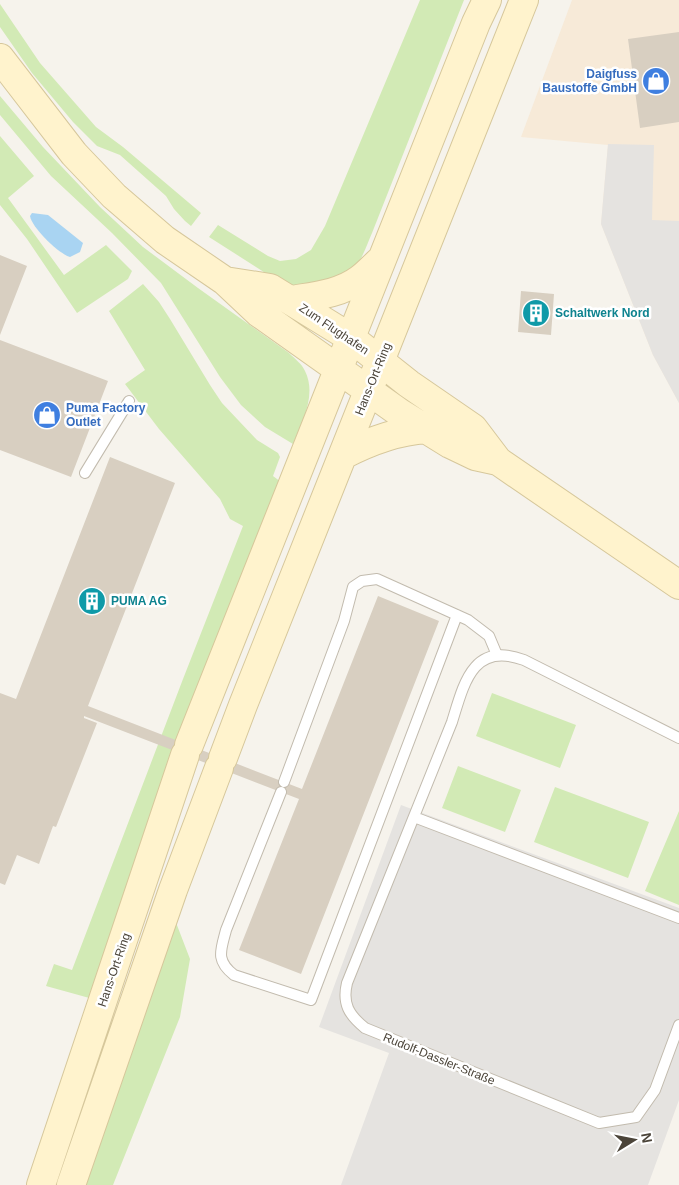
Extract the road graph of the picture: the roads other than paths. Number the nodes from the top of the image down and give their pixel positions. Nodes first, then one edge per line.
1 (487, 0) edge
2 (524, 0) edge
3 (0, 58) edge
4 (382, 259) junction
5 (225, 281) junction
6 (291, 300) junction
7 (351, 338) junction
8 (380, 361) junction
9 (338, 368) junction
10 (368, 390) junction
11 (129, 401) dead end
12 (426, 429) junction
13 (343, 455) junction
14 (498, 461) junction
15 (85, 473) dead end
16 (679, 584) edge
17 (457, 615) junction
18 (497, 655) junction
19 (679, 738) edge
20 (414, 817) junction
21 (679, 918) edge
22 (679, 1026) edge
23 (41, 1185) edge
24 (71, 1185) edge

1 - 4 main road, Hans-Ort-Ring
2 - 8 main road, Hans-Ort-Ring
3 - 5 main road, Zum Flughafen
4 - 6 main road
4 - 7 main road, Hans-Ort-Ring
5 - 6 main road, Zum Flughafen
5 - 9 main road, Zum Flughafen
6 - 7 main road, Zum Flughafen
7 - 8 main road, Zum Flughafen
7 - 9 main road, Hans-Ort-Ring
8 - 10 main road, Hans-Ort-Ring
8 - 14 main road, Zum Flughafen
9 - 10 main road, Zum Flughafen
9 - 23 main road, Hans-Ort-Ring
10 - 12 main road, Zum Flughafen
10 - 13 main road, Hans-Ort-Ring
11 - 15 lane
12 - 13 main road
12 - 14 main road, Zum Flughafen
13 - 24 main road, Hans-Ort-Ring
14 - 16 main road, Zum Flughafen
17 - 17 lane
17 - 18 lane
18 - 19 lane
18 - 20 lane, Rudolf-Dassler-Straße
20 - 21 lane
20 - 22 lane, Rudolf-Dassler-Straße

